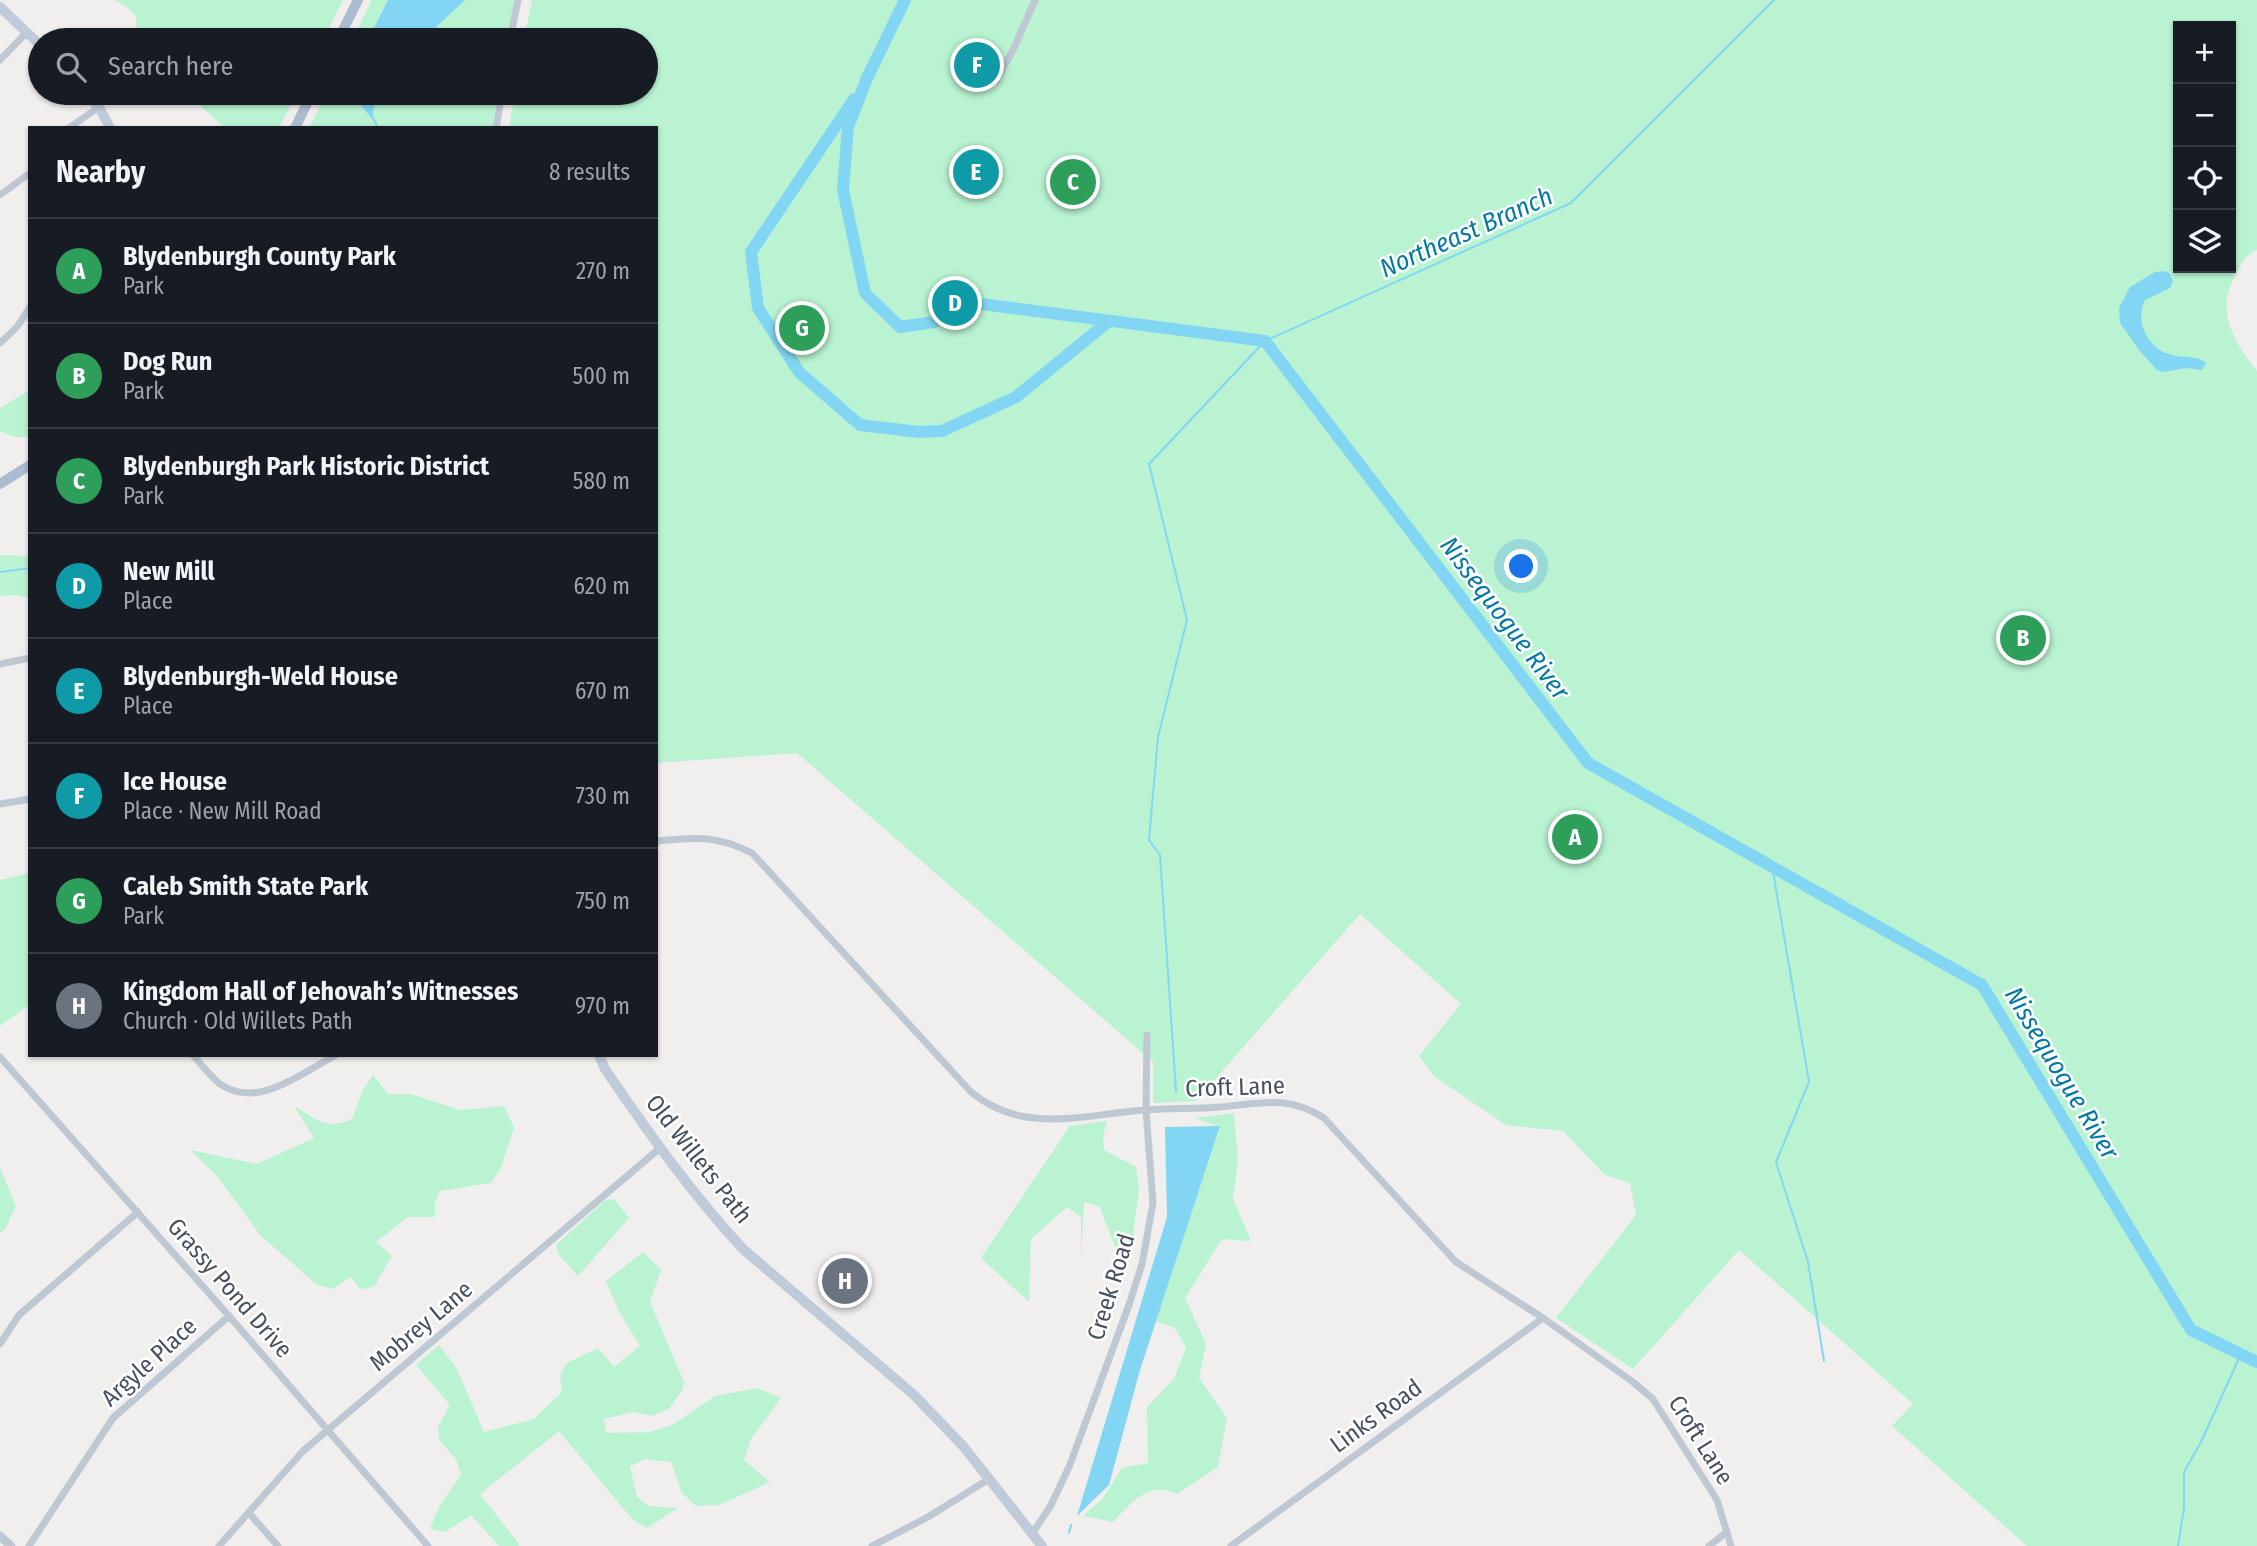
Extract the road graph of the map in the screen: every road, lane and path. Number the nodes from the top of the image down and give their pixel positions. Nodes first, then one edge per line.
1 (358, 0) edge
2 (517, 0) edge
3 (1035, 0) edge
4 (0, 7) edge
5 (344, 28) edge
6 (512, 28) edge
7 (27, 32) joint
8 (0, 60) edge
9 (996, 81) dead end
10 (306, 105) edge
11 (500, 105) edge
12 (99, 107) joint
13 (72, 126) edge
14 (109, 126) edge
15 (296, 126) edge
16 (496, 126) edge
17 (28, 174) edge
18 (0, 195) edge
19 (28, 310) edge
20 (0, 343) edge
21 (28, 466) edge
22 (0, 484) edge
23 (28, 658) edge
24 (0, 664) edge
25 (28, 799) edge
26 (0, 804) edge
27 (658, 841) edge
28 (1147, 1035) dead end
29 (0, 1057) edge
30 (195, 1057) edge
31 (332, 1057) edge
32 (600, 1057) edge
33 (1146, 1110) junction
34 (660, 1148) junction
35 (138, 1212) junction
36 (229, 1316) junction
37 (1543, 1318) junction
38 (0, 1344) edge
39 (328, 1429) junction
40 (989, 1479) junction
41 (249, 1513) junction
42 (1727, 1532) junction
43 (1032, 1534) junction
44 (0, 1536) edge
45 (11, 1546) edge
46 (29, 1546) edge
47 (219, 1546) edge
48 (278, 1546) edge
49 (428, 1546) edge
50 (872, 1546) edge
51 (1042, 1546) edge
52 (1231, 1546) edge
53 (1709, 1546) edge
54 (1731, 1546) edge

1 - 5 main road
2 - 6 street
3 - 9 street
4 - 7 main road
7 - 8 street
10 - 15 main road
11 - 16 street
12 - 13 street
12 - 14 main road
17 - 18 street
19 - 20 street
21 - 22 main road
23 - 24 street
25 - 26 street
27 - 33 street, Croft Lane
28 - 33 street, Creek Road
29 - 35 street, Grassy Pond Drive
30 - 31 street
32 - 34 main road, Old Willets Path
33 - 37 street, Croft Lane
33 - 43 street, Creek Road
34 - 39 street, Mobrey Lane
34 - 40 main road, Old Willets Path
35 - 36 street, Grassy Pond Drive
35 - 38 street
36 - 39 street, Grassy Pond Drive
36 - 46 street, Argyle Place
37 - 42 street, Croft Lane
37 - 52 street, Links Road
39 - 41 street, Mobrey Lane
39 - 49 street, Grassy Pond Drive
40 - 43 main road, Old Willets Path
40 - 50 street
41 - 47 street, Mobrey Lane
41 - 48 street
42 - 53 street
42 - 54 street, Croft Lane
43 - 51 main road, Old Willets Path
44 - 45 street

